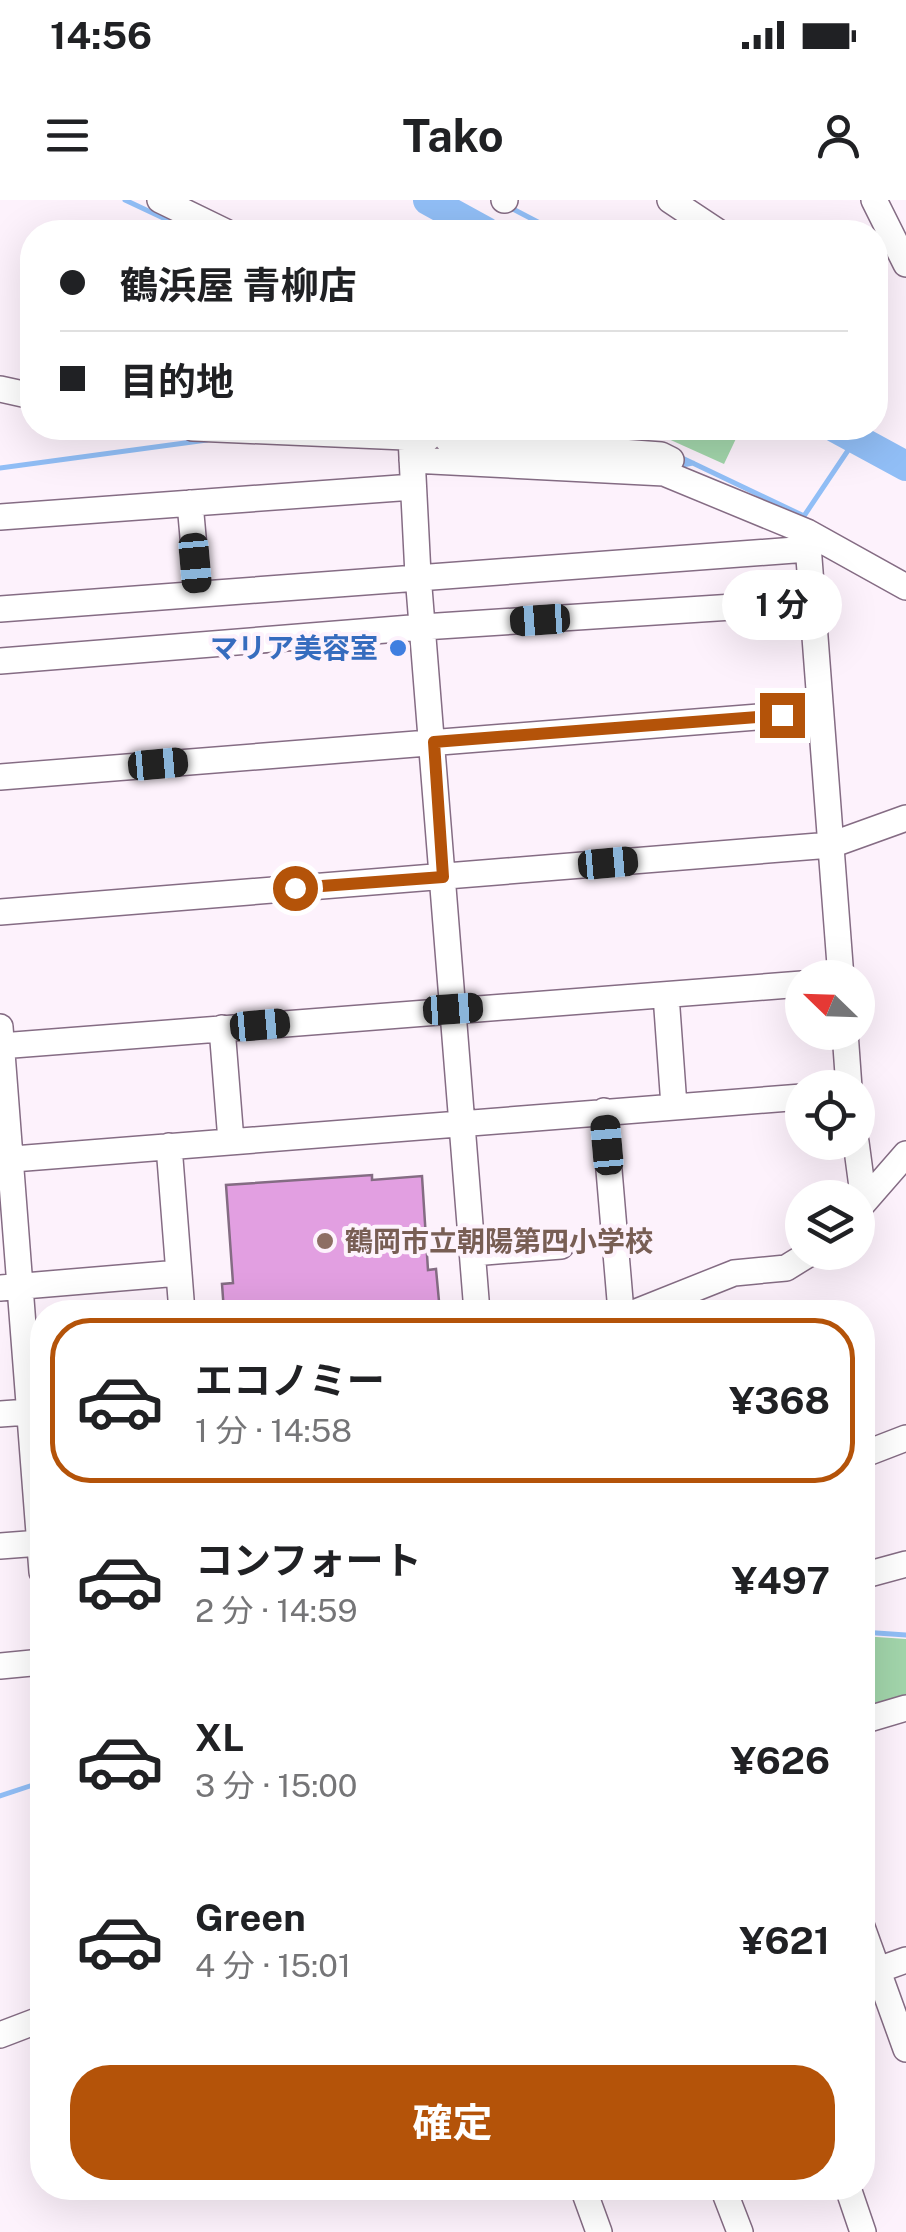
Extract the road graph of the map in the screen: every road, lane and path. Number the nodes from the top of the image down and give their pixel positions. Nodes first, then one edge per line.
1 (160, 200) edge
2 (670, 200) edge
3 (201, 220) edge
4 (700, 220) edge
5 (888, 228) edge
6 (906, 264) edge
7 (318, 440) edge
8 (431, 440) edge
9 (512, 440) edge
10 (411, 449) junction
11 (727, 485) dead end
12 (413, 487) junction
13 (190, 503) junction
14 (0, 517) edge
15 (807, 540) junction
16 (418, 576) junction
17 (906, 586) edge
18 (198, 593) junction
19 (811, 602) junction
20 (0, 609) edge
21 (424, 627) junction
22 (0, 660) edge
23 (820, 712) junction
24 (434, 742) junction
25 (0, 777) edge
26 (906, 818) edge
27 (830, 845) junction
28 (443, 877) junction
29 (0, 912) edge
30 (840, 960) edge
31 (785, 985) edge
32 (666, 995) junction
33 (453, 1009) junction
34 (222, 1028) junction
35 (0, 1039) edge
36 (785, 1097) edge
37 (674, 1106) junction
38 (604, 1111) junction
39 (463, 1122) junction
40 (231, 1141) junction
41 (168, 1146) junction
42 (906, 1154) edge
43 (5, 1159) edge
44 (875, 1190) edge
45 (561, 1246) dead end
46 (473, 1254) junction
47 (785, 1268) edge
48 (179, 1273) junction
49 (10, 1287) edge
50 (181, 1300) edge
51 (476, 1300) edge
52 (620, 1300) edge
53 (666, 1300) edge
54 (30, 1379) edge
55 (30, 1412) edge
56 (0, 1414) edge
57 (906, 1438) edge
58 (875, 1451) edge
59 (30, 1543) edge
60 (0, 1546) edge
61 (906, 1564) edge
62 (875, 1572) edge
63 (30, 1663) edge
64 (0, 1666) edge
65 (906, 1708) edge
66 (875, 1717) edge
67 (906, 1960) edge
68 (875, 1971) edge
69 (875, 1984) edge
70 (30, 2024) edge
71 (0, 2035) edge
72 (906, 2049) edge
73 (587, 2200) edge
74 (728, 2200) edge
75 (852, 2200) edge
76 (599, 2232) edge
77 (740, 2232) edge
78 (864, 2232) edge

1 - 3 street
2 - 4 street
5 - 6 street
7 - 10 street
8 - 10 street
9 - 11 street
10 - 12 street
10 - 15 street
12 - 13 street
12 - 16 street
13 - 14 street
13 - 18 street
15 - 16 street
15 - 17 street
15 - 19 street
16 - 18 street
16 - 21 street
18 - 20 street
19 - 21 street
19 - 23 street
21 - 22 street
21 - 24 street
23 - 24 street
23 - 27 street
24 - 25 street
24 - 28 street
26 - 27 street
27 - 28 street
27 - 30 street
28 - 29 street
28 - 33 street
31 - 32 street
32 - 33 street
32 - 37 street
33 - 34 street
33 - 39 street
34 - 35 street
34 - 40 street
35 - 43 street
36 - 37 street
37 - 38 street
38 - 39 street
38 - 52 street
39 - 40 street
39 - 46 street
40 - 41 street
41 - 43 street
41 - 48 street
42 - 44 street
43 - 49 street
45 - 46 street
46 - 51 street
47 - 53 street
48 - 49 street
48 - 50 street
49 - 54 street
55 - 56 street
57 - 58 street
59 - 60 street
61 - 62 street
63 - 64 street
65 - 66 street
67 - 68 street
69 - 72 street
70 - 71 street
73 - 76 street
74 - 77 street
75 - 78 street

